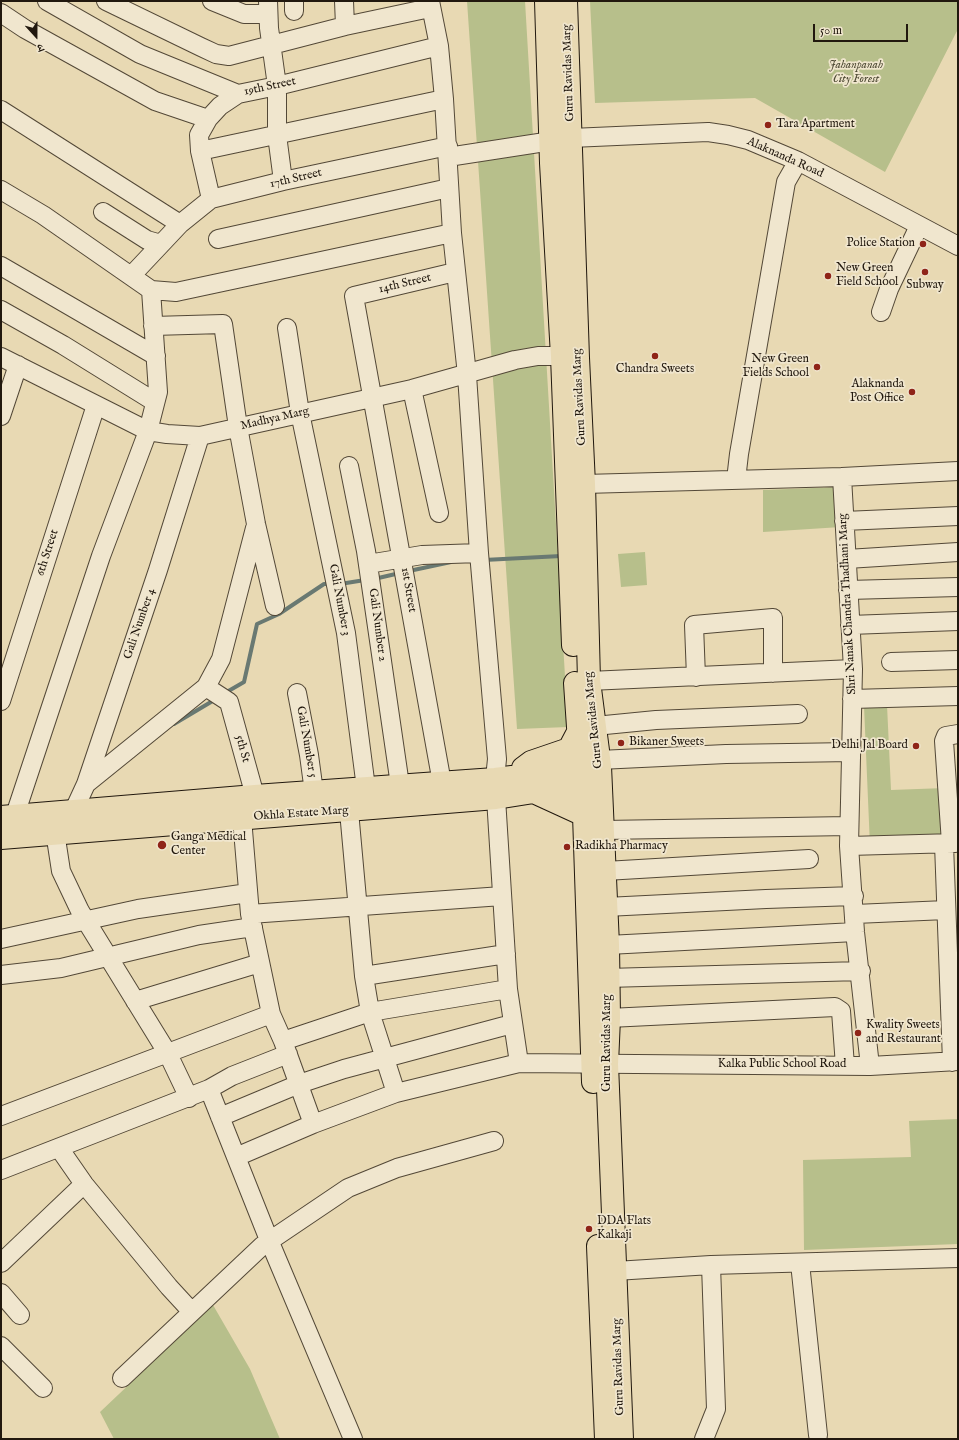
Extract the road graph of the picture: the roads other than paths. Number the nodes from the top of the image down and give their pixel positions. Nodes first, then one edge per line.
1 (47, 1) edge
2 (106, 1) edge
3 (212, 1) edge
4 (344, 1) edge
5 (546, 1) edge
6 (566, 1) edge
7 (430, 4) edge
8 (268, 7) edge
9 (1, 13) edge
10 (345, 26) junction
11 (271, 46) junction
12 (439, 46) junction
13 (277, 86) junction
14 (238, 94) junction
15 (444, 99) junction
16 (1, 110) edge
17 (208, 119) junction
18 (277, 135) junction
19 (561, 139) junction
20 (200, 151) junction
21 (448, 152) junction
22 (798, 161) junction
23 (283, 181) junction
24 (449, 188) junction
25 (1, 190) edge
26 (212, 199) junction
27 (103, 212) dead end
28 (180, 224) junction
29 (919, 226) junction
30 (452, 233) junction
31 (218, 239) dead end
32 (161, 244) junction
33 (958, 246) edge
34 (1, 266) edge
35 (455, 272) junction
36 (131, 276) junction
37 (151, 290) junction
38 (354, 296) joint
39 (1, 310) edge
40 (881, 312) dead end
41 (154, 326) junction
42 (286, 328) dead end
43 (156, 356) junction
44 (562, 356) junction
45 (1, 357) edge
46 (18, 365) junction
47 (467, 375) junction
48 (412, 389) junction
49 (374, 397) junction
50 (155, 402) junction
51 (96, 405) junction
52 (300, 413) junction
53 (1, 416) edge
54 (238, 427) junction
55 (148, 431) junction
56 (200, 436) junction
57 (350, 466) dead end
58 (958, 471) edge
59 (842, 477) junction
60 (736, 480) junction
61 (584, 484) junction
62 (439, 513) dead end
63 (958, 516) edge
64 (844, 521) junction
65 (256, 524) junction
66 (958, 552) edge
67 (479, 553) junction
68 (402, 557) junction
69 (846, 559) junction
70 (368, 564) junction
71 (958, 587) edge
72 (848, 590) junction
73 (275, 606) dead end
74 (958, 621) edge
75 (850, 625) junction
76 (958, 660) edge
77 (891, 662) dead end
78 (853, 669) junction
79 (774, 673) junction
80 (696, 676) junction
81 (589, 682) junction
82 (206, 687) junction
83 (297, 693) dead end
84 (958, 696) edge
85 (852, 699) junction
86 (1, 701) edge
87 (798, 714) dead end
88 (587, 728) junction
89 (958, 734) edge
90 (851, 752) junction
91 (592, 772) junction
92 (952, 772) edge
93 (517, 775) junction
94 (442, 783) junction
95 (86, 784) junction
96 (400, 785) junction
97 (366, 788) junction
98 (496, 788) junction
99 (314, 792) junction
100 (536, 793) junction
101 (255, 796) junction
102 (954, 809) edge
103 (74, 810) junction
104 (349, 811) junction
105 (584, 815) junction
106 (8, 816) edge
107 (242, 818) junction
108 (849, 826) junction
109 (603, 830) junction
110 (55, 832) junction
111 (1, 838) edge
112 (951, 844) edge
113 (849, 846) junction
114 (809, 859) dead end
115 (605, 871) junction
116 (248, 893) junction
117 (502, 896) junction
118 (854, 896) junction
119 (357, 907) junction
120 (606, 907) junction
121 (946, 910) junction
122 (855, 914) junction
123 (251, 920) junction
124 (86, 921) junction
125 (855, 932) junction
126 (1, 939) edge
127 (608, 945) junction
128 (506, 954) junction
129 (108, 957) junction
130 (260, 963) junction
131 (861, 972) junction
132 (1, 975) edge
133 (364, 976) junction
134 (607, 978) junction
135 (508, 989) junction
136 (135, 1001) junction
137 (370, 1012) junction
138 (271, 1014) junction
139 (609, 1018) junction
140 (512, 1024) junction
141 (286, 1048) junction
142 (168, 1054) junction
143 (385, 1059) junction
144 (955, 1062) edge
145 (519, 1063) junction
146 (600, 1064) junction
147 (845, 1066) junction
148 (870, 1066) junction
149 (299, 1084) junction
150 (209, 1089) junction
151 (396, 1092) junction
152 (189, 1098) junction
153 (1, 1116) edge
154 (220, 1117) junction
155 (314, 1124) junction
156 (494, 1140) dead end
157 (59, 1148) junction
158 (236, 1157) junction
159 (1, 1170) edge
160 (84, 1184) junction
161 (269, 1240) junction
162 (958, 1258) edge
163 (1, 1263) edge
164 (800, 1263) junction
165 (711, 1265) junction
166 (614, 1271) junction
167 (1, 1292) edge
168 (192, 1312) junction
169 (20, 1315) dead end
170 (1, 1346) edge
171 (122, 1378) dead end
172 (43, 1388) dead end
173 (818, 1435) dead end
174 (353, 1439) edge
175 (606, 1439) edge
176 (622, 1439) edge
177 (704, 1439) edge

1 - 14 street, 19th Street
2 - 11 street
3 - 8 street
4 - 10 street
5 - 19 main road, Guru Ravidas Marg
6 - 19 main road, Guru Ravidas Marg
7 - 10 street
7 - 12 street
8 - 11 street
9 - 17 street
10 - 11 street
11 - 13 street
12 - 13 street, 19th Street
12 - 15 street
13 - 14 street, 19th Street
13 - 18 street
14 - 17 street
15 - 18 street
15 - 21 street
16 - 28 street
17 - 20 street
18 - 20 street
18 - 23 street
19 - 21 street, Alaknanda Road
19 - 22 street, Alaknanda Road
19 - 44 main road, Guru Ravidas Marg
19 - 61 main road, Guru Ravidas Marg
20 - 26 street
21 - 23 street, 17th Street
21 - 24 street
22 - 29 street, Alaknanda Road
22 - 60 street
23 - 26 street, 17th Street
24 - 30 street
24 - 31 street
25 - 36 street
26 - 28 street, 17th Street
27 - 32 street
28 - 32 street, 17th Street
29 - 33 street, Alaknanda Road
29 - 40 street
30 - 35 street
30 - 37 street
32 - 36 street, 17th Street
34 - 43 street
35 - 38 street, 14th Street
35 - 47 street
36 - 37 street
37 - 41 street
38 - 49 street, 1st Street
39 - 50 street
41 - 43 street
41 - 54 street
42 - 52 street, Gali Number 3
43 - 50 street
44 - 47 street, Madhya Marg
44 - 88 main road, Guru Ravidas Marg
45 - 46 street, Madhya Marg
46 - 51 street, Madhya Marg
46 - 53 street
47 - 48 street, Madhya Marg
47 - 67 street
48 - 49 street, Madhya Marg
48 - 62 street
49 - 52 street, Madhya Marg
49 - 68 street, 1st Street
50 - 55 street
51 - 55 street, Madhya Marg
51 - 86 street, 6th Street
52 - 54 street, Madhya Marg
52 - 97 street, Gali Number 3
54 - 56 street, Madhya Marg
54 - 65 street
55 - 56 street, Madhya Marg
55 - 106 street
56 - 95 street, Gali Number 4
57 - 70 street, Gali Number 2
58 - 59 street
59 - 60 street
59 - 64 street, Shri Nanak Chandra Thadhani Marg
60 - 61 street
61 - 81 main road, Guru Ravidas Marg
63 - 64 street
64 - 69 street, Shri Nanak Chandra Thadhani Marg
65 - 73 street
65 - 82 street
66 - 69 street
67 - 68 street
67 - 98 street
68 - 70 street
68 - 94 street, 1st Street
69 - 72 street, Shri Nanak Chandra Thadhani Marg
70 - 96 street, Gali Number 2
71 - 72 street
72 - 75 street, Shri Nanak Chandra Thadhani Marg
74 - 75 street
75 - 78 street, Shri Nanak Chandra Thadhani Marg
76 - 77 street
78 - 79 street
78 - 85 street, Shri Nanak Chandra Thadhani Marg
79 - 80 street
79 - 80 street
80 - 81 street
81 - 88 main road, Guru Ravidas Marg
82 - 95 street
82 - 101 street, 5th St
83 - 99 street, Gali Number 5
84 - 85 street
85 - 90 street, Shri Nanak Chandra Thadhani Marg
87 - 88 street
88 - 91 main road, Guru Ravidas Marg
88 - 93 main road
89 - 92 street
90 - 91 street
90 - 108 street, Shri Nanak Chandra Thadhani Marg
91 - 93 main road, Okhla Estate Marg
91 - 100 main road, Okhla Estate Marg
91 - 105 main road, Guru Ravidas Marg
91 - 109 main road, Guru Ravidas Marg
92 - 102 street
93 - 98 main road, Okhla Estate Marg
94 - 96 main road, Okhla Estate Marg
94 - 98 main road, Okhla Estate Marg
95 - 103 street, Gali Number 4
96 - 97 main road, Okhla Estate Marg
97 - 99 main road, Okhla Estate Marg
98 - 100 main road, Okhla Estate Marg
98 - 104 main road, Okhla Estate Marg
98 - 117 street
99 - 101 main road, Okhla Estate Marg
100 - 105 main road
101 - 103 main road, Okhla Estate Marg
102 - 112 street
103 - 106 main road, Okhla Estate Marg
104 - 107 main road, Okhla Estate Marg
104 - 119 street
105 - 146 main road, Guru Ravidas Marg
107 - 110 main road, Okhla Estate Marg
107 - 116 street
108 - 109 street
108 - 113 street, Shri Nanak Chandra Thadhani Marg
109 - 115 main road, Guru Ravidas Marg
110 - 111 main road, Okhla Estate Marg
110 - 124 street
112 - 113 street
112 - 121 street
113 - 118 street, Shri Nanak Chandra Thadhani Marg
114 - 115 street
115 - 120 main road, Guru Ravidas Marg
116 - 123 street
116 - 124 street
117 - 119 street
117 - 128 street
118 - 120 street
118 - 122 street, Shri Nanak Chandra Thadhani Marg
119 - 123 street
119 - 133 street
120 - 127 main road, Guru Ravidas Marg
121 - 122 street
121 - 144 street
122 - 125 street, Shri Nanak Chandra Thadhani Marg
123 - 129 street
123 - 130 street
124 - 126 street
124 - 129 street
125 - 127 street
125 - 131 street, Shri Nanak Chandra Thadhani Marg
127 - 134 main road, Guru Ravidas Marg
128 - 133 street
128 - 135 street
129 - 132 street
129 - 136 street
130 - 136 street
130 - 138 street
131 - 134 street
131 - 148 street, Shri Nanak Chandra Thadhani Marg
133 - 137 street
134 - 139 main road, Guru Ravidas Marg
135 - 137 street
135 - 140 street
136 - 142 street
137 - 141 street
137 - 143 street
138 - 141 street
138 - 142 street
139 - 146 main road, Guru Ravidas Marg
139 - 147 street
140 - 143 street
140 - 145 street
141 - 149 street
141 - 150 street
142 - 152 street
142 - 153 street
143 - 149 street
143 - 151 street
144 - 148 street, Kalka Public School Road
145 - 146 street, Kalka Public School Road
145 - 151 street, Kalka Public School Road
146 - 147 street, Kalka Public School Road
146 - 166 main road, Guru Ravidas Marg
146 - 175 main road, Guru Ravidas Marg
147 - 148 street, Kalka Public School Road
149 - 154 street
149 - 155 street
150 - 152 street
150 - 154 street
151 - 155 street, Kalka Public School Road
152 - 157 street
154 - 158 street
155 - 158 street, Kalka Public School Road
156 - 161 street
157 - 159 street
157 - 160 street
158 - 161 street
160 - 163 street
160 - 168 street
161 - 168 street
161 - 174 street
162 - 164 street
164 - 165 street
164 - 173 street
165 - 166 street
165 - 177 street
166 - 176 main road, Guru Ravidas Marg
167 - 169 street
168 - 171 street
170 - 172 street

